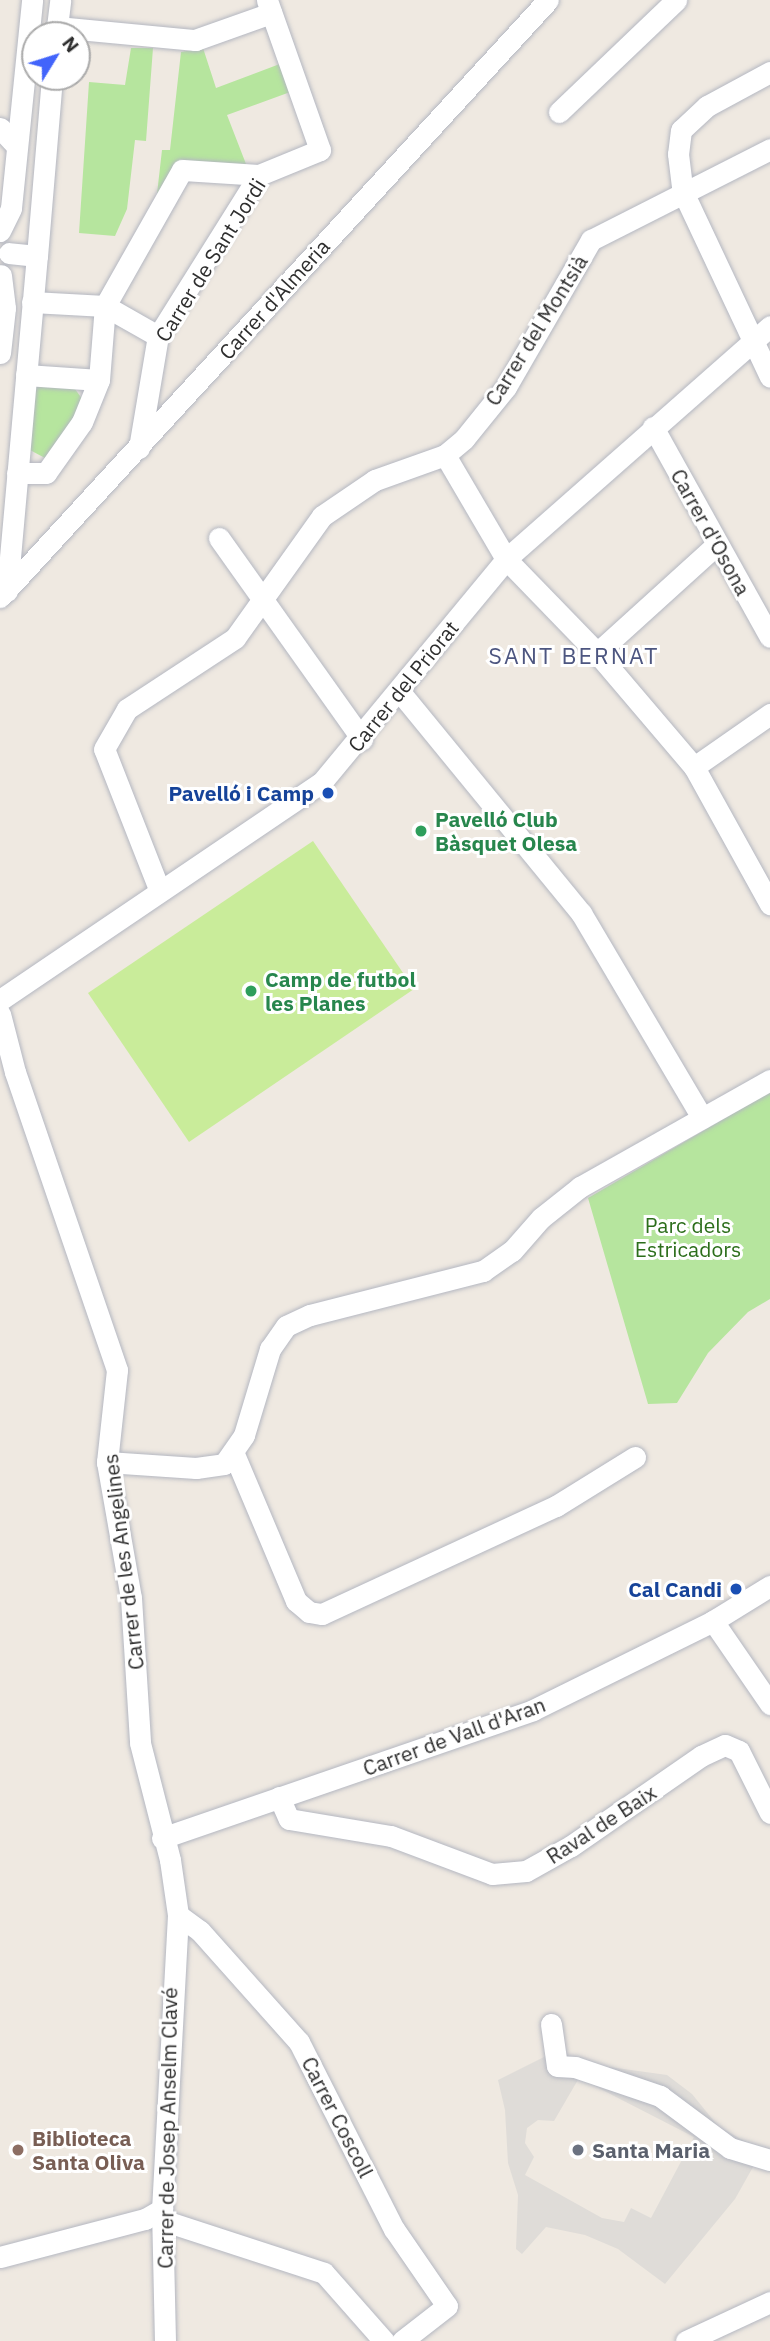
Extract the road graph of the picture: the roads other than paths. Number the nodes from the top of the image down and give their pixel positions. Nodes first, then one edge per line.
1 (32, 0) edge
2 (60, 0) edge
3 (548, 0) edge
4 (676, 0) edge
5 (269, 6) edge
6 (57, 21) edge
7 (91, 33) edge
8 (770, 72) edge
9 (51, 91) edge
10 (559, 112) dead end
11 (0, 128) edge
12 (18, 146) junction
13 (770, 149) edge
14 (259, 175) junction
15 (683, 192) junction
16 (3, 240) edge
17 (37, 256) junction
18 (1, 276) edge
19 (32, 302) junction
20 (105, 306) junction
21 (770, 326) edge
22 (158, 336) junction
23 (753, 340) junction
24 (0, 345) edge
25 (0, 353) edge
26 (26, 375) junction
27 (770, 377) edge
28 (99, 380) junction
29 (653, 427) junction
30 (139, 447) junction
31 (445, 455) junction
32 (17, 473) junction
33 (219, 538) dead end
34 (717, 544) junction
35 (506, 559) junction
36 (4, 594) edge
37 (263, 604) junction
38 (770, 637) edge
39 (597, 653) junction
40 (400, 692) junction
41 (770, 714) edge
42 (362, 739) junction
43 (694, 767) junction
44 (159, 889) junction
45 (770, 904) edge
46 (0, 1000) edge
47 (0, 1014) edge
48 (8, 1074) edge
49 (770, 1080) edge
50 (702, 1118) junction
51 (234, 1454) junction
52 (635, 1457) dead end
53 (107, 1462) junction
54 (770, 1586) edge
55 (713, 1620) junction
56 (770, 1703) edge
57 (279, 1797) junction
58 (770, 1813) edge
59 (162, 1838) junction
60 (178, 1915) junction
61 (551, 2024) dead end
62 (770, 2160) edge
63 (162, 2214) junction
64 (0, 2258) edge
65 (770, 2302) edge
66 (693, 2339) edge
67 (165, 2341) edge
68 (384, 2341) edge
69 (402, 2341) edge

1 - 12 street
2 - 6 street
3 - 30 street, Carrer d'Almeria
4 - 10 street
5 - 7 street
5 - 14 street, Carrer de Sant Jordi
8 - 15 street
9 - 17 street
11 - 12 street
12 - 16 street
13 - 15 street, Carrer del Montsià
14 - 20 street
14 - 22 street, Carrer de Sant Jordi
15 - 23 street
15 - 31 street, Carrer del Montsià
16 - 17 street
16 - 18 street
17 - 19 street
18 - 24 street
19 - 20 street
19 - 26 street
20 - 22 street
20 - 28 street
21 - 23 street, Carrer del Priorat
22 - 30 street, Carrer de Sant Jordi
23 - 27 street
23 - 29 street, Carrer del Priorat
24 - 25 street
26 - 28 street
26 - 32 street
28 - 32 street
29 - 34 street, Carrer d'Osona
29 - 35 street, Carrer del Priorat
30 - 36 street, Carrer d'Almeria
31 - 35 street
31 - 37 street, Carrer del Montsià
32 - 36 street
33 - 37 street
34 - 38 street, Carrer d'Osona
34 - 39 street
35 - 39 street
35 - 40 street, Carrer del Priorat
37 - 42 street
37 - 44 street, Carrer del Montsià
39 - 43 street
40 - 42 street, Carrer del Priorat
40 - 50 street
41 - 43 street
42 - 44 street, Carrer del Priorat
43 - 45 street
44 - 46 street, Carrer del Priorat
47 - 48 street, Carrer de les Angelines
48 - 53 street, Carrer de les Angelines
49 - 50 street
50 - 51 street
51 - 52 street
51 - 53 street
53 - 59 street, Carrer de les Angelines
54 - 55 street, Carrer de Vall d'Aran
55 - 56 street
55 - 57 street, Carrer de Vall d'Aran
57 - 58 street, Raval de Baix
57 - 59 street, Carrer de Vall d'Aran
59 - 60 street, Carrer de les Angelines
60 - 63 street, Carrer de Josep Anselm Clavé
60 - 69 street, Carrer Coscoll
61 - 62 street
63 - 64 street
63 - 67 street, Carrer de Josep Anselm Clavé
63 - 68 street
65 - 66 street

